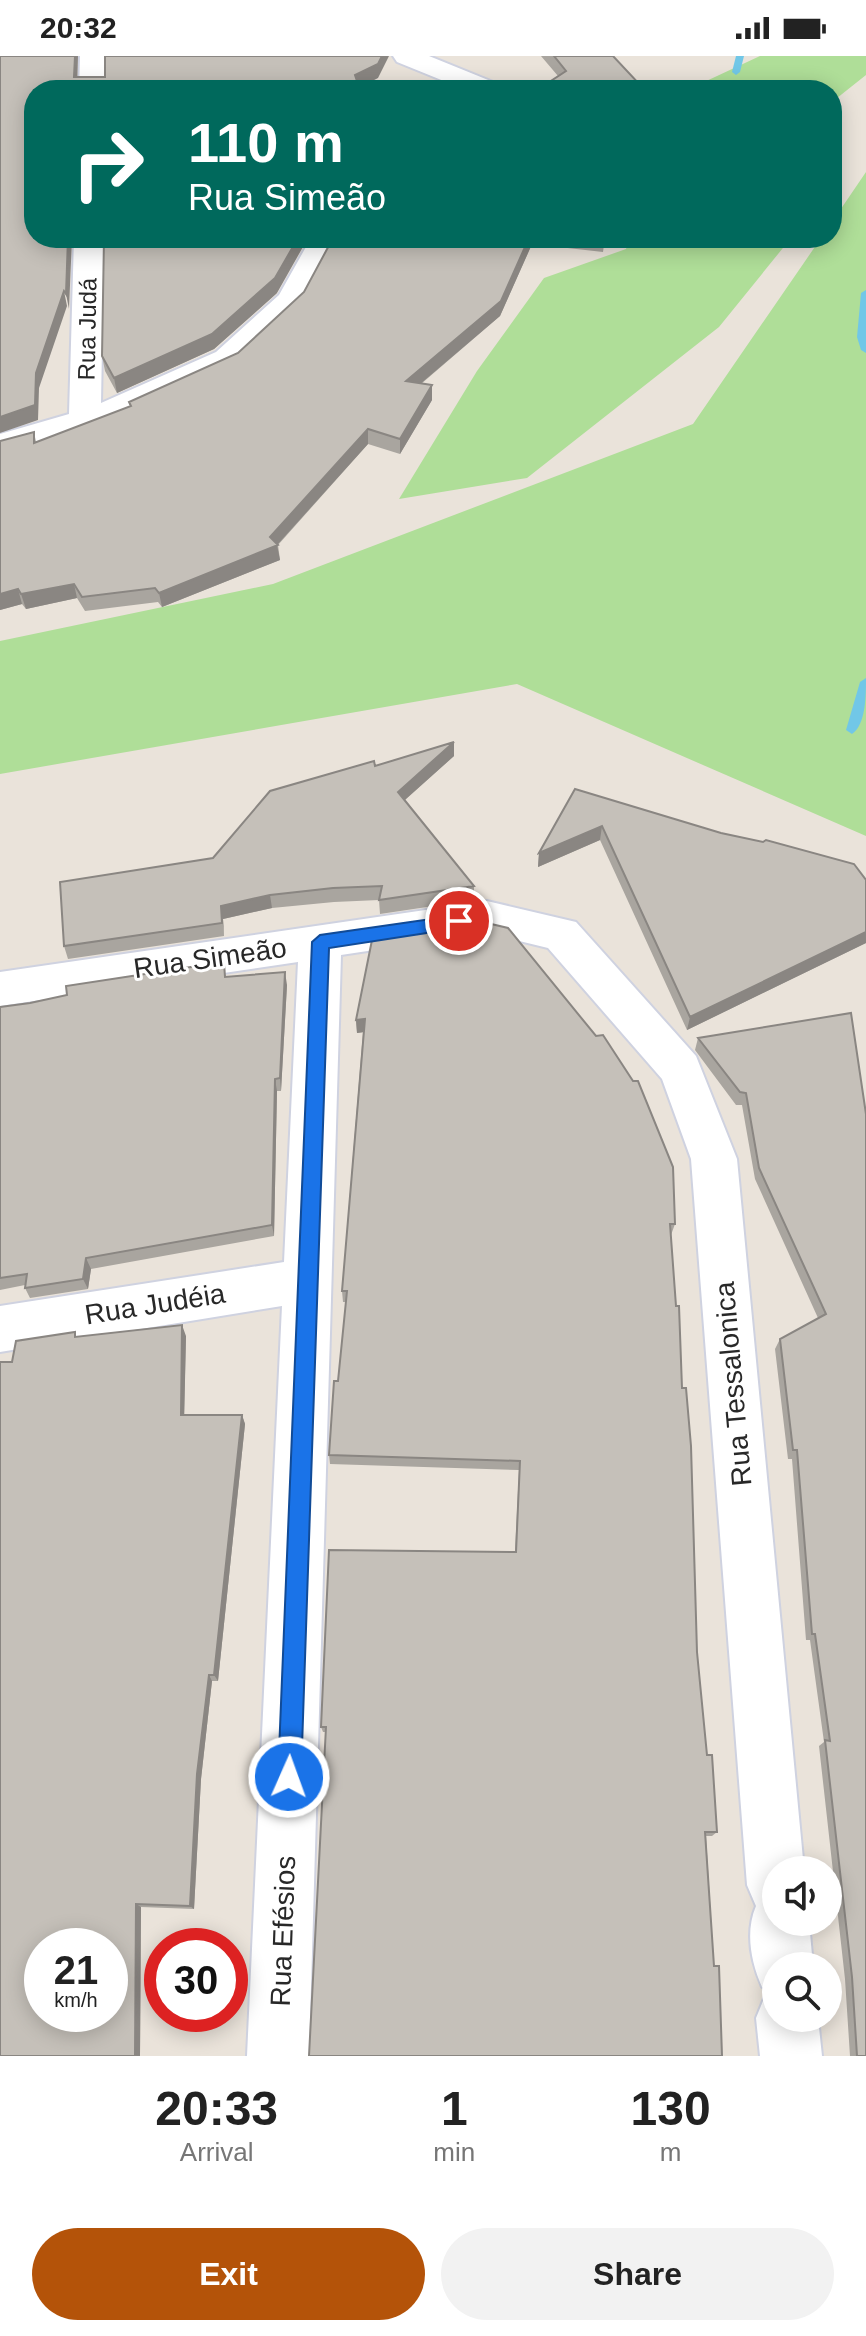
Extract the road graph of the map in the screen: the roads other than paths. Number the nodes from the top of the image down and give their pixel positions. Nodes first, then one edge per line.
1 (93, 56) edge
2 (418, 61) edge
3 (92, 80) edge
4 (465, 80) edge
5 (89, 248) edge
6 (320, 248) edge
7 (85, 419) junction
8 (0, 445) edge
9 (561, 934) joint
10 (320, 942) junction
11 (0, 989) edge
12 (310, 1280) junction
13 (0, 1329) edge
14 (774, 1856) edge
15 (788, 2032) edge
16 (278, 2056) edge
17 (791, 2056) edge

1 - 3 street
2 - 4 street
5 - 7 street, Rua Judá
6 - 7 street
7 - 8 street
9 - 10 street, Rua Simeão
9 - 14 street, Rua Tessalonica
10 - 11 street, Rua Simeão
10 - 12 street, Rua Efésios
12 - 13 street, Rua Judéia
12 - 16 street, Rua Efésios
15 - 17 street

